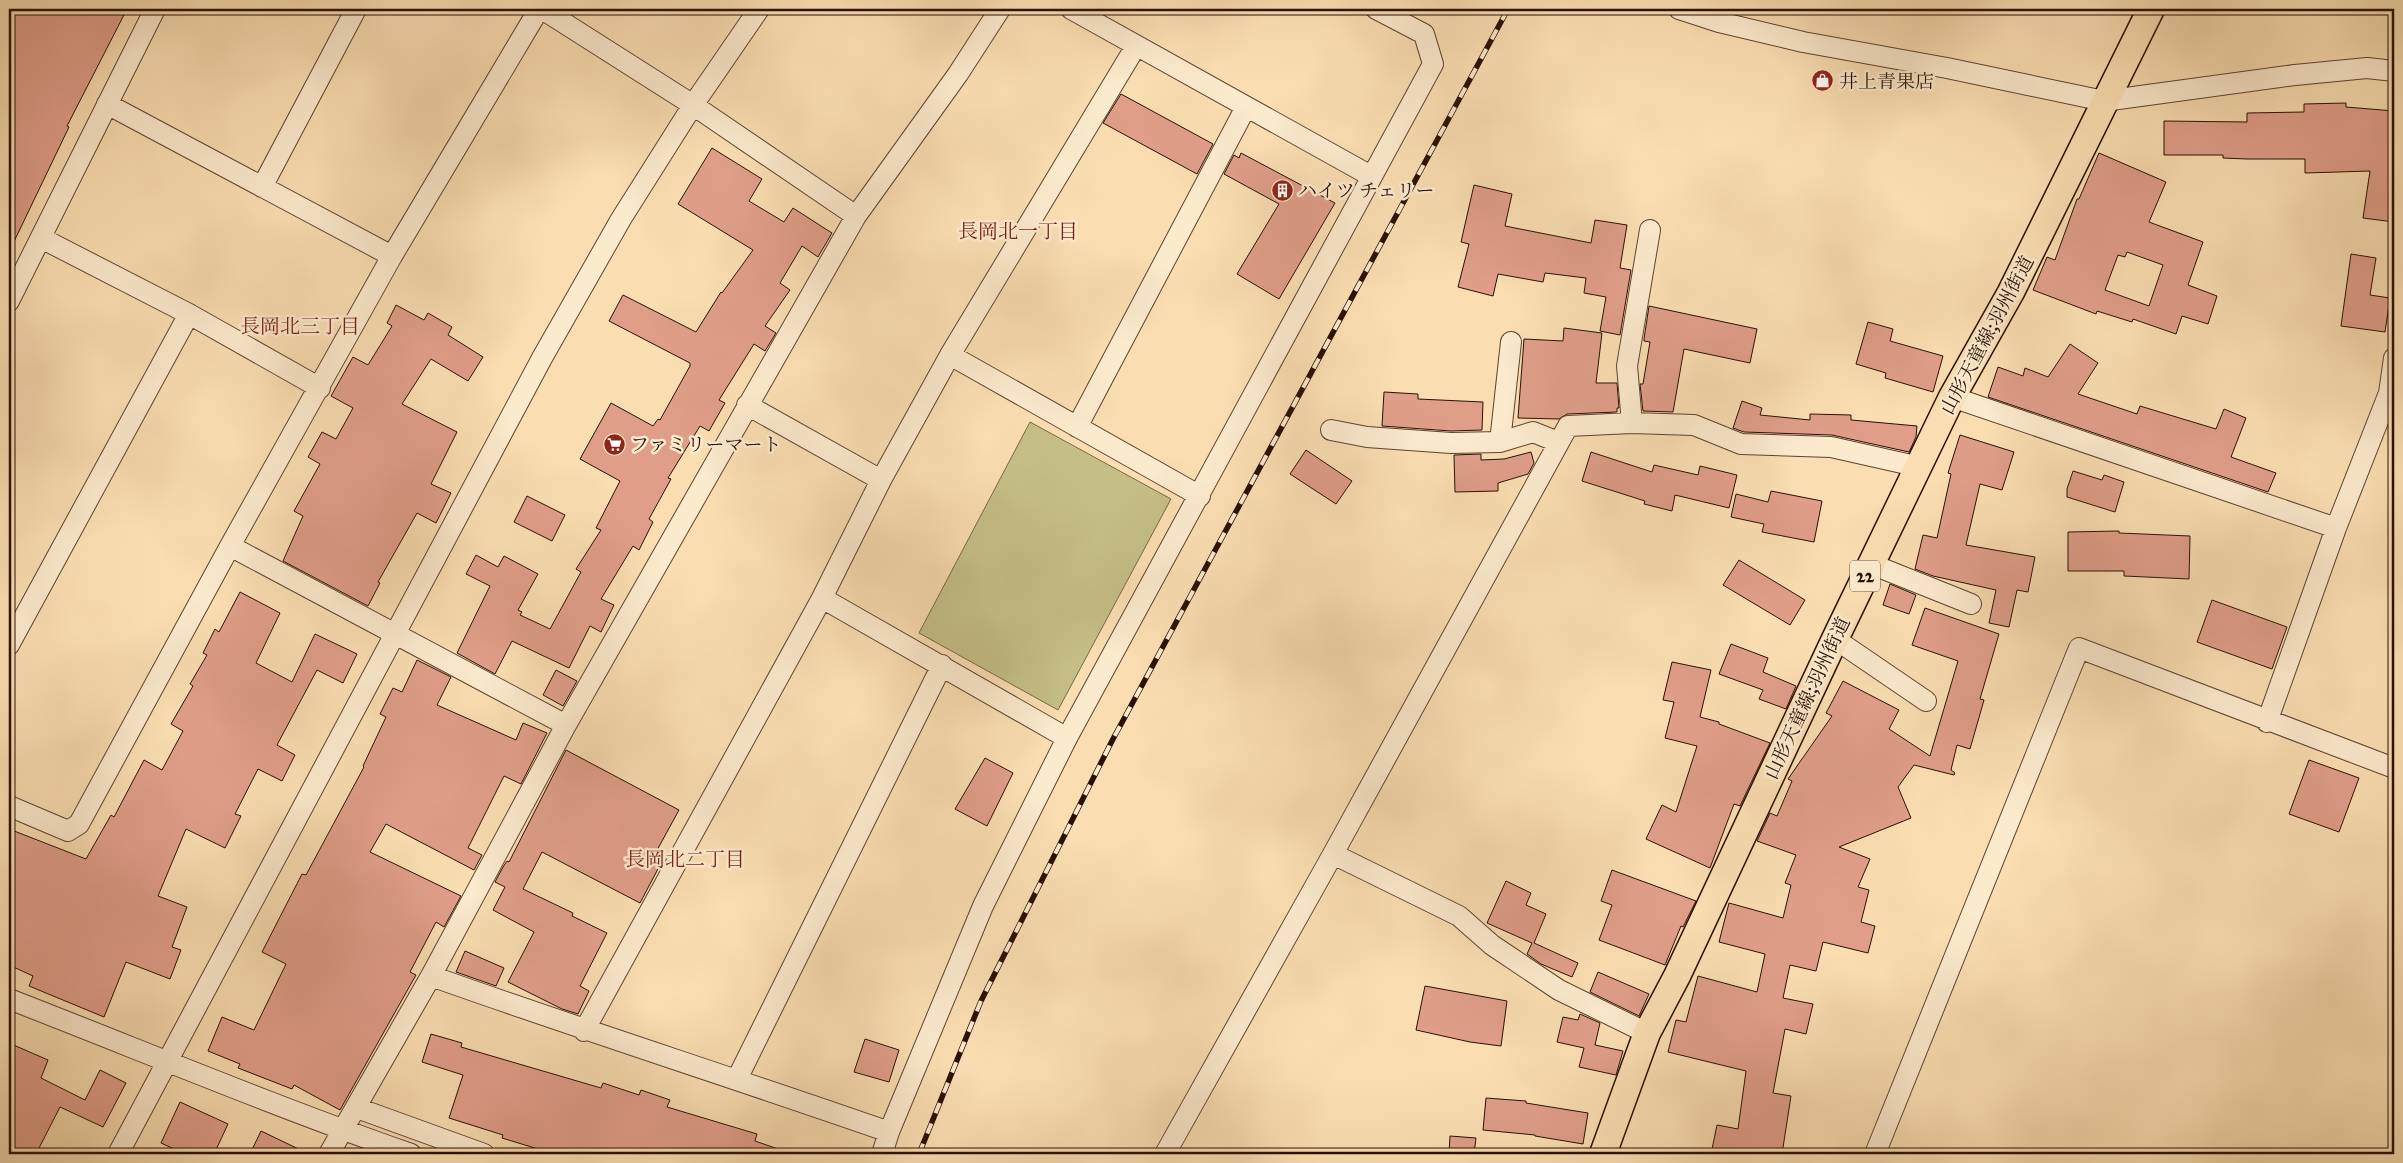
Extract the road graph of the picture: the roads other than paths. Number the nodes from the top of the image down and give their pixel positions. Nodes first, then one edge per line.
1 (155, 9) edge
2 (356, 9) edge
3 (540, 9) edge
4 (759, 9) edge
5 (1000, 9) edge
6 (1071, 9) edge
7 (1376, 9) edge
8 (1679, 9) edge
9 (2152, 9) edge
10 (1136, 46) junction
11 (2394, 71) edge
12 (2104, 101) junction
13 (107, 104) junction
14 (693, 105) junction
15 (1246, 107) junction
16 (1371, 176) junction
17 (262, 186) junction
18 (856, 216) junction
19 (1650, 230) dead end
20 (41, 238) junction
21 (392, 256) junction
22 (9, 301) edge
23 (189, 314) junction
24 (1511, 342) dead end
25 (950, 355) junction
26 (2394, 358) edge
27 (320, 388) junction
28 (2391, 395) edge
29 (1952, 397) junction
30 (747, 406) junction
31 (1632, 423) junction
32 (1077, 426) junction
33 (1331, 430) dead end
34 (1500, 442) junction
35 (1558, 442) junction
36 (1920, 467) junction
37 (881, 480) junction
38 (1200, 496) junction
39 (2336, 528) junction
40 (230, 546) junction
41 (1871, 564) junction
42 (822, 598) junction
43 (1971, 604) dead end
44 (394, 634) junction
45 (1834, 639) junction
46 (9, 645) edge
47 (942, 666) junction
48 (1926, 701) dead end
49 (2267, 722) junction
50 (566, 725) junction
51 (1067, 738) junction
52 (2394, 768) edge
53 (9, 806) edge
54 (1333, 854) junction
55 (431, 976) junction
56 (9, 999) edge
57 (584, 1031) junction
58 (1647, 1033) junction
59 (167, 1060) junction
60 (737, 1079) junction
61 (356, 1108) junction
62 (341, 1131) junction
63 (889, 1132) junction
64 (118, 1154) edge
65 (330, 1154) edge
66 (411, 1154) edge
67 (484, 1154) edge
68 (882, 1154) edge
69 (1165, 1154) edge
70 (1603, 1154) edge
71 (1875, 1154) edge

1 - 13 street
2 - 17 street
3 - 14 street
3 - 21 street
4 - 14 street
5 - 18 street
6 - 10 street
7 - 16 street
8 - 12 street
9 - 12 main road, 山形天童線;羽州街道 / 22
10 - 15 street
10 - 25 street
11 - 12 street
12 - 29 main road, 山形天童線;羽州街道 / 22
13 - 17 street
13 - 20 street
14 - 18 street
14 - 44 street
15 - 16 street
15 - 32 street
16 - 38 street
17 - 21 street
18 - 30 street
19 - 31 street
20 - 22 street
20 - 23 street
21 - 27 street
23 - 27 street
23 - 46 street
24 - 34 street
25 - 32 street
25 - 37 street
26 - 28 street
27 - 40 street
28 - 39 street
29 - 36 main road, 山形天童線;羽州街道 / 22
29 - 39 street
30 - 37 street
30 - 50 street
31 - 35 street
31 - 36 street
32 - 38 street
33 - 34 street
34 - 35 street
35 - 54 street
36 - 41 main road, 山形天童線;羽州街道 / 22
37 - 42 street
38 - 51 street
39 - 49 street
40 - 44 street
40 - 53 street
41 - 43 street
41 - 45 main road, 山形天童線;羽州街道 / 22
42 - 47 street
42 - 57 street
44 - 50 street
44 - 59 street
45 - 48 street
45 - 58 main road, 山形天童線;羽州街道 / 22
47 - 51 street
47 - 60 street
49 - 52 street
49 - 71 street
50 - 55 street
51 - 63 street
54 - 58 street
54 - 69 street
55 - 57 street
55 - 61 street
56 - 59 street
57 - 60 street
58 - 70 main road, 山形天童線;羽州街道 / 22
59 - 62 street
59 - 64 street
60 - 63 street
61 - 62 street
61 - 67 street
62 - 65 street
62 - 66 street
63 - 68 street

